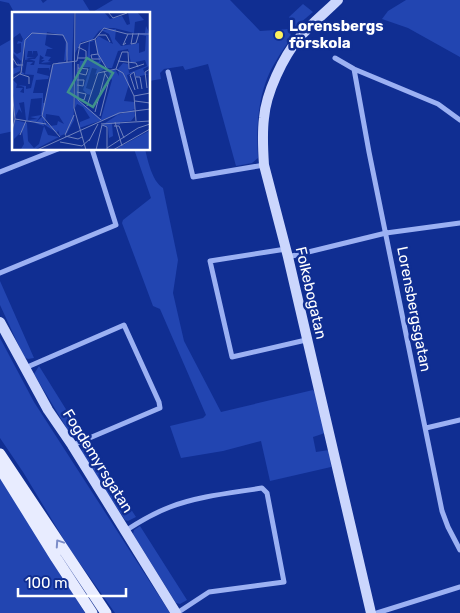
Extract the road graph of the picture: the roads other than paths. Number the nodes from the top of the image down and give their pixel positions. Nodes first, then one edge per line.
1 (338, 0) edge
2 (335, 58) dead end
3 (354, 69) junction
4 (168, 72) dead end
5 (460, 120) edge
6 (55, 150) edge
7 (92, 150) edge
8 (264, 165) junction
9 (0, 172) edge
10 (460, 222) edge
11 (386, 233) junction
12 (287, 253) junction
13 (0, 273) edge
14 (0, 322) edge
15 (306, 340) junction
16 (25, 368) junction
17 (460, 420) edge
18 (426, 428) junction
19 (72, 445) junction
20 (0, 454) edge
21 (0, 468) edge
22 (124, 532) junction
23 (460, 550) edge
24 (460, 587) edge
25 (92, 613) edge
26 (106, 613) edge
27 (177, 613) edge
28 (371, 613) edge
29 (376, 613) edge

1 - 8 street, Folkebogatan
2 - 3 street
3 - 5 street
3 - 11 street, Lorensbergsgatan
4 - 8 street
6 - 9 street
7 - 13 street
8 - 12 street, Folkebogatan
10 - 11 street
11 - 12 street
11 - 18 street, Lorensbergsgatan
12 - 15 street, Folkebogatan
12 - 15 street
14 - 16 street, Fogdemyrsgatan
15 - 28 street, Folkebogatan
16 - 19 street, Fogdemyrsgatan
16 - 19 street
17 - 18 street
18 - 23 street, Lorensbergsgatan
19 - 22 street, Fogdemyrsgatan
26 -> 20 main road
21 - 25 main road
22 - 27 street, Fogdemyrsgatan
22 - 27 street
24 - 29 street

